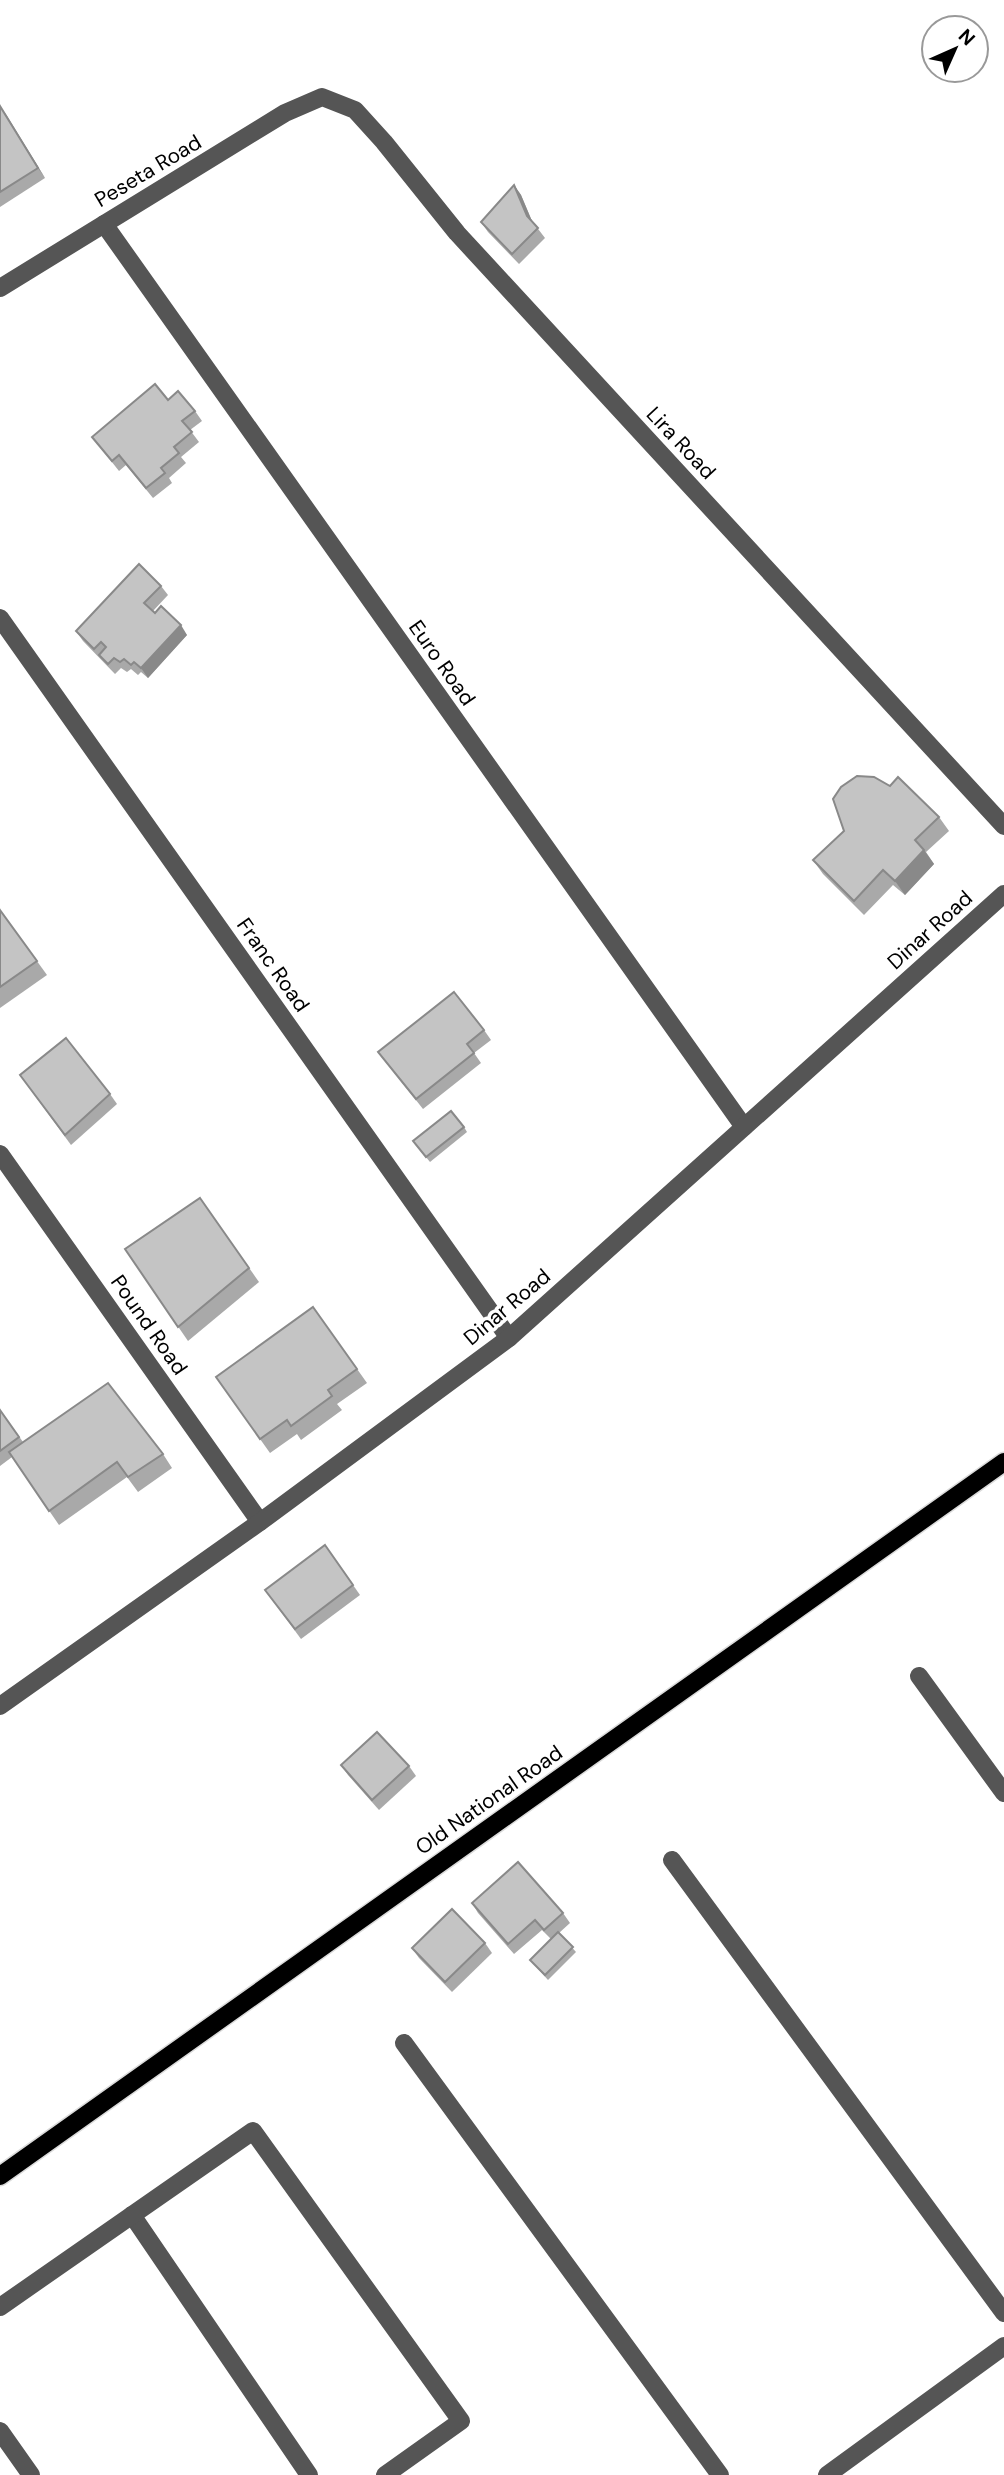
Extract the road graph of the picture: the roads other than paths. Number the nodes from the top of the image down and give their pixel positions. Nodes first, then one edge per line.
1 (322, 97) joint
2 (104, 224) junction
3 (0, 288) edge
4 (0, 618) edge
5 (1004, 826) edge
6 (1004, 894) edge
7 (744, 1127) junction
8 (0, 1154) edge
9 (509, 1339) junction
10 (1004, 1462) edge
11 (260, 1522) junction
12 (919, 1676) dead end
13 (3, 1696) edge
14 (1004, 1793) edge
15 (672, 1860) dead end
16 (404, 2043) dead end
17 (0, 2176) edge
18 (132, 2215) junction
19 (0, 2307) edge
20 (1004, 2313) edge
21 (1004, 2346) edge
22 (0, 2431) edge
23 (31, 2475) edge
24 (309, 2475) edge
25 (384, 2475) edge
26 (720, 2475) edge
27 (827, 2475) edge

1 - 2 street, Peseta Road
1 - 5 street, Lira Road
2 - 3 street, Peseta Road
2 - 7 street, Euro Road
4 - 9 street, Franc Road
6 - 7 street, Dinar Road
7 - 9 street, Dinar Road
8 - 11 street, Pound Road
9 - 11 street, Dinar Road
10 - 17 main road, Old National Road
11 - 13 street, Dinar Road
12 - 14 street
15 - 20 street
16 - 26 street
18 - 19 street
18 - 24 street
18 - 25 street
21 - 27 street
22 - 23 street

